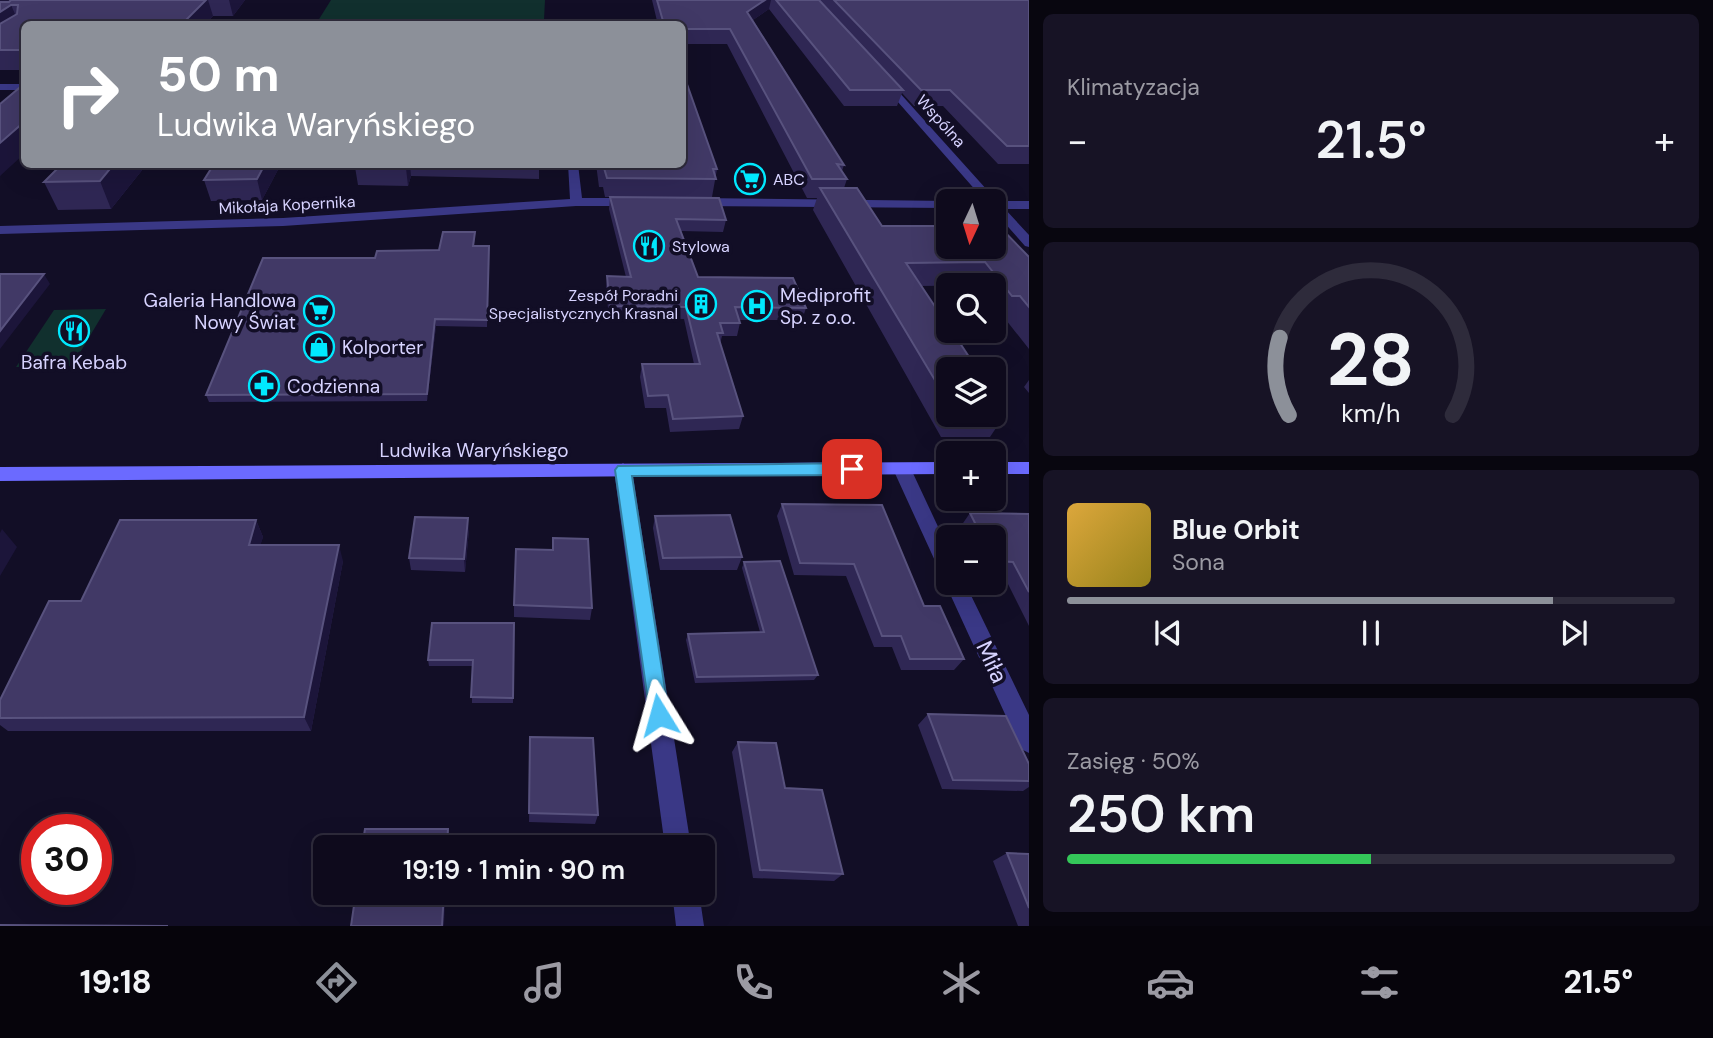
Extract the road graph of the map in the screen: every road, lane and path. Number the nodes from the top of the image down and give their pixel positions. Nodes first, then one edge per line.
1 (880, 77) edge
2 (0, 87) edge
3 (21, 87) edge
4 (573, 168) edge
5 (981, 189) edge
6 (576, 202) junction
7 (643, 202) edge
8 (683, 202) edge
9 (936, 204) edge
10 (1006, 204) edge
11 (1029, 205) edge
12 (1006, 217) edge
13 (0, 230) edge
14 (1029, 243) edge
15 (936, 468) edge
16 (1006, 468) edge
17 (1029, 468) edge
18 (902, 469) junction
19 (624, 470) junction
20 (0, 474) edge
21 (936, 542) edge
22 (962, 595) edge
23 (1029, 741) edge
24 (676, 835) edge
25 (687, 905) edge
26 (690, 926) edge

1 - 5 street, Wspólna
2 - 3 street
4 - 6 street
6 - 7 street, Mikołaja Kopernika
6 - 13 street, Mikołaja Kopernika
8 - 9 street
10 - 11 street
12 - 14 street, Wspólna
15 - 18 main road, Ludwika Waryńskiego
16 - 17 main road
18 - 19 main road, Ludwika Waryńskiego
18 - 21 street
19 - 20 main road, Ludwika Waryńskiego
19 - 24 street
22 - 23 street, Miła
25 - 26 street

